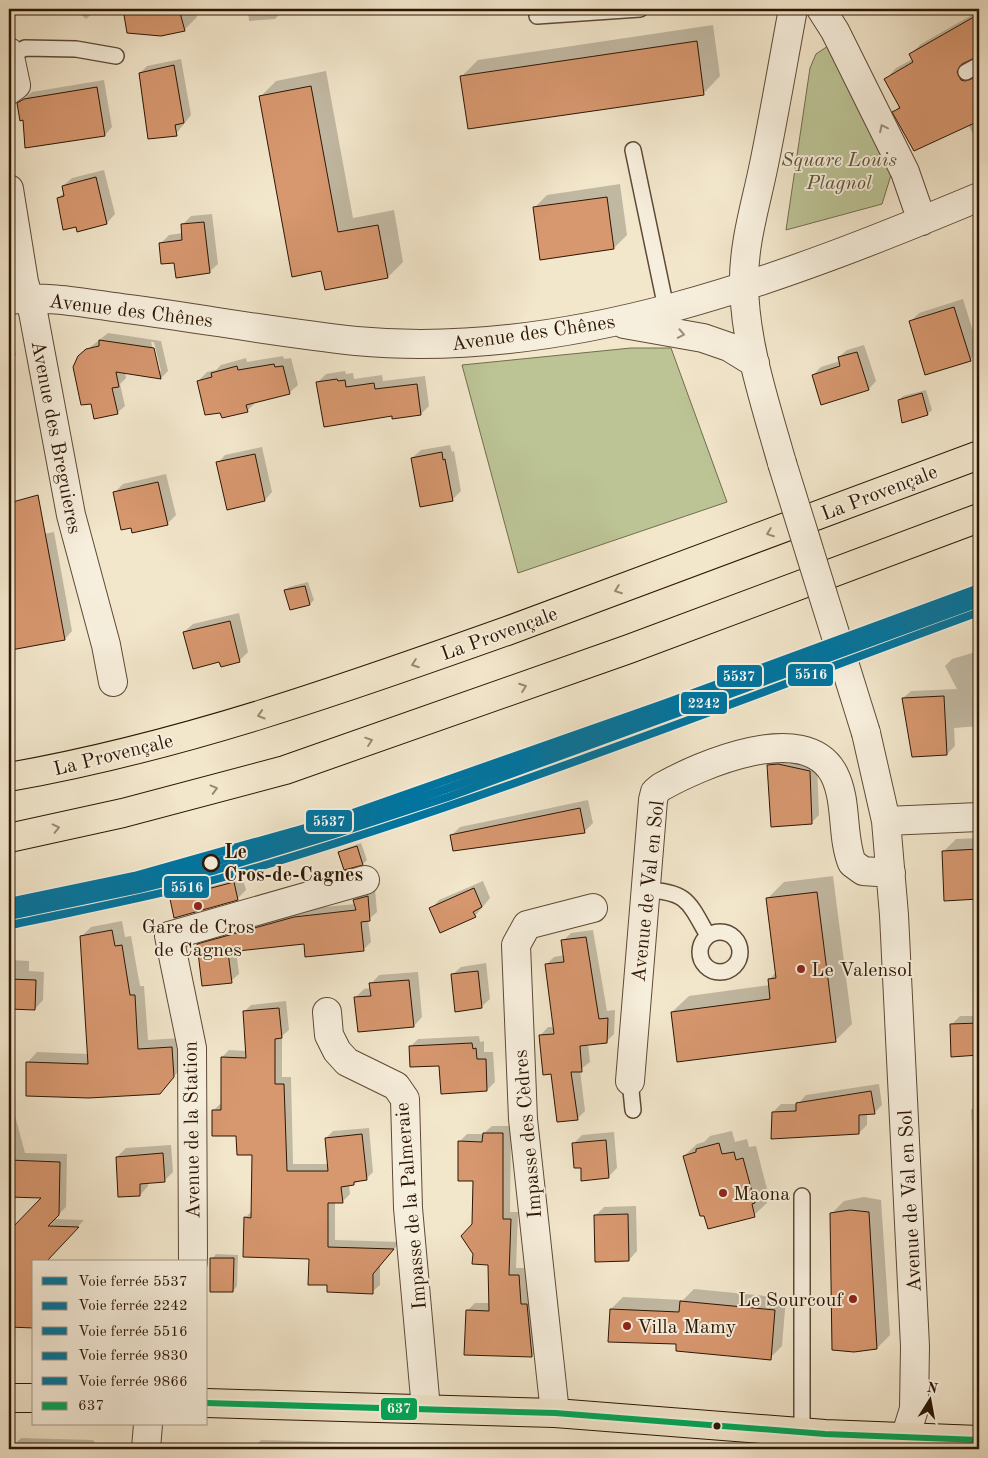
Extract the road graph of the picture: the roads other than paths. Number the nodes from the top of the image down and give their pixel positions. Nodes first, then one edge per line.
1 (640, 9) edge
2 (793, 9) edge
3 (820, 9) edge
4 (536, 16) dead end
5 (9, 54) edge
6 (116, 56) dead end
7 (9, 90) edge
8 (633, 150) dead end
9 (9, 189) edge
10 (979, 197) edge
11 (922, 221) junction
12 (744, 285) junction
13 (19, 298) edge
14 (666, 308) junction
15 (615, 322) junction
16 (756, 363) junction
17 (979, 455) edge
18 (979, 518) edge
19 (113, 682) dead end
20 (9, 777) edge
21 (979, 817) edge
22 (886, 821) junction
23 (9, 838) edge
24 (891, 873) junction
25 (365, 880) dead end
26 (646, 890) junction
27 (593, 908) dead end
28 (708, 936) dead end
29 (327, 1012) dead end
30 (630, 1081) joint
31 (633, 1110) dead end
32 (802, 1196) dead end
33 (193, 1260) edge
34 (9, 1398) edge
35 (32, 1398) edge
36 (208, 1403) edge
37 (426, 1409) junction
38 (555, 1413) junction
39 (148, 1426) edge
40 (802, 1432) junction
41 (905, 1438) junction
42 (979, 1440) edge
43 (146, 1449) edge

1 - 4 lane
2 - 12 street, Avenue de Val en Sol
11 -> 3 street
5 - 6 lane
5 - 7 street
8 - 14 lane
9 - 13 street, Avenue des Breguieres
10 - 11 street, Avenue des Chênes
11 - 12 street, Avenue des Chênes
12 - 14 street, Avenue des Chênes
12 - 16 street, Avenue de Val en Sol
13 - 15 street, Avenue des Chênes
13 - 19 street, Avenue des Breguieres
14 - 15 street, Avenue des Chênes
15 -> 16 street
16 - 22 street, Avenue de Val en Sol, bridge
17 -> 20 main road, La Provençale
23 -> 18 main road
21 - 22 street
22 - 24 street, Avenue de Val en Sol
24 - 26 street, Avenue de Val en Sol
24 - 41 street, Avenue de Val en Sol
25 - 33 street, Avenue de la Station
26 - 28 lane
26 - 30 street, Avenue de Val en Sol
27 - 38 street, Impasse des Cèdres
29 - 37 street, Impasse de la Palmeraie
30 - 31 lane, Avenue de Val en Sol
32 - 40 lane
34 - 35 main road
36 - 37 main road
37 - 38 main road
38 - 40 main road
39 - 43 street
40 - 41 main road
41 - 42 main road

